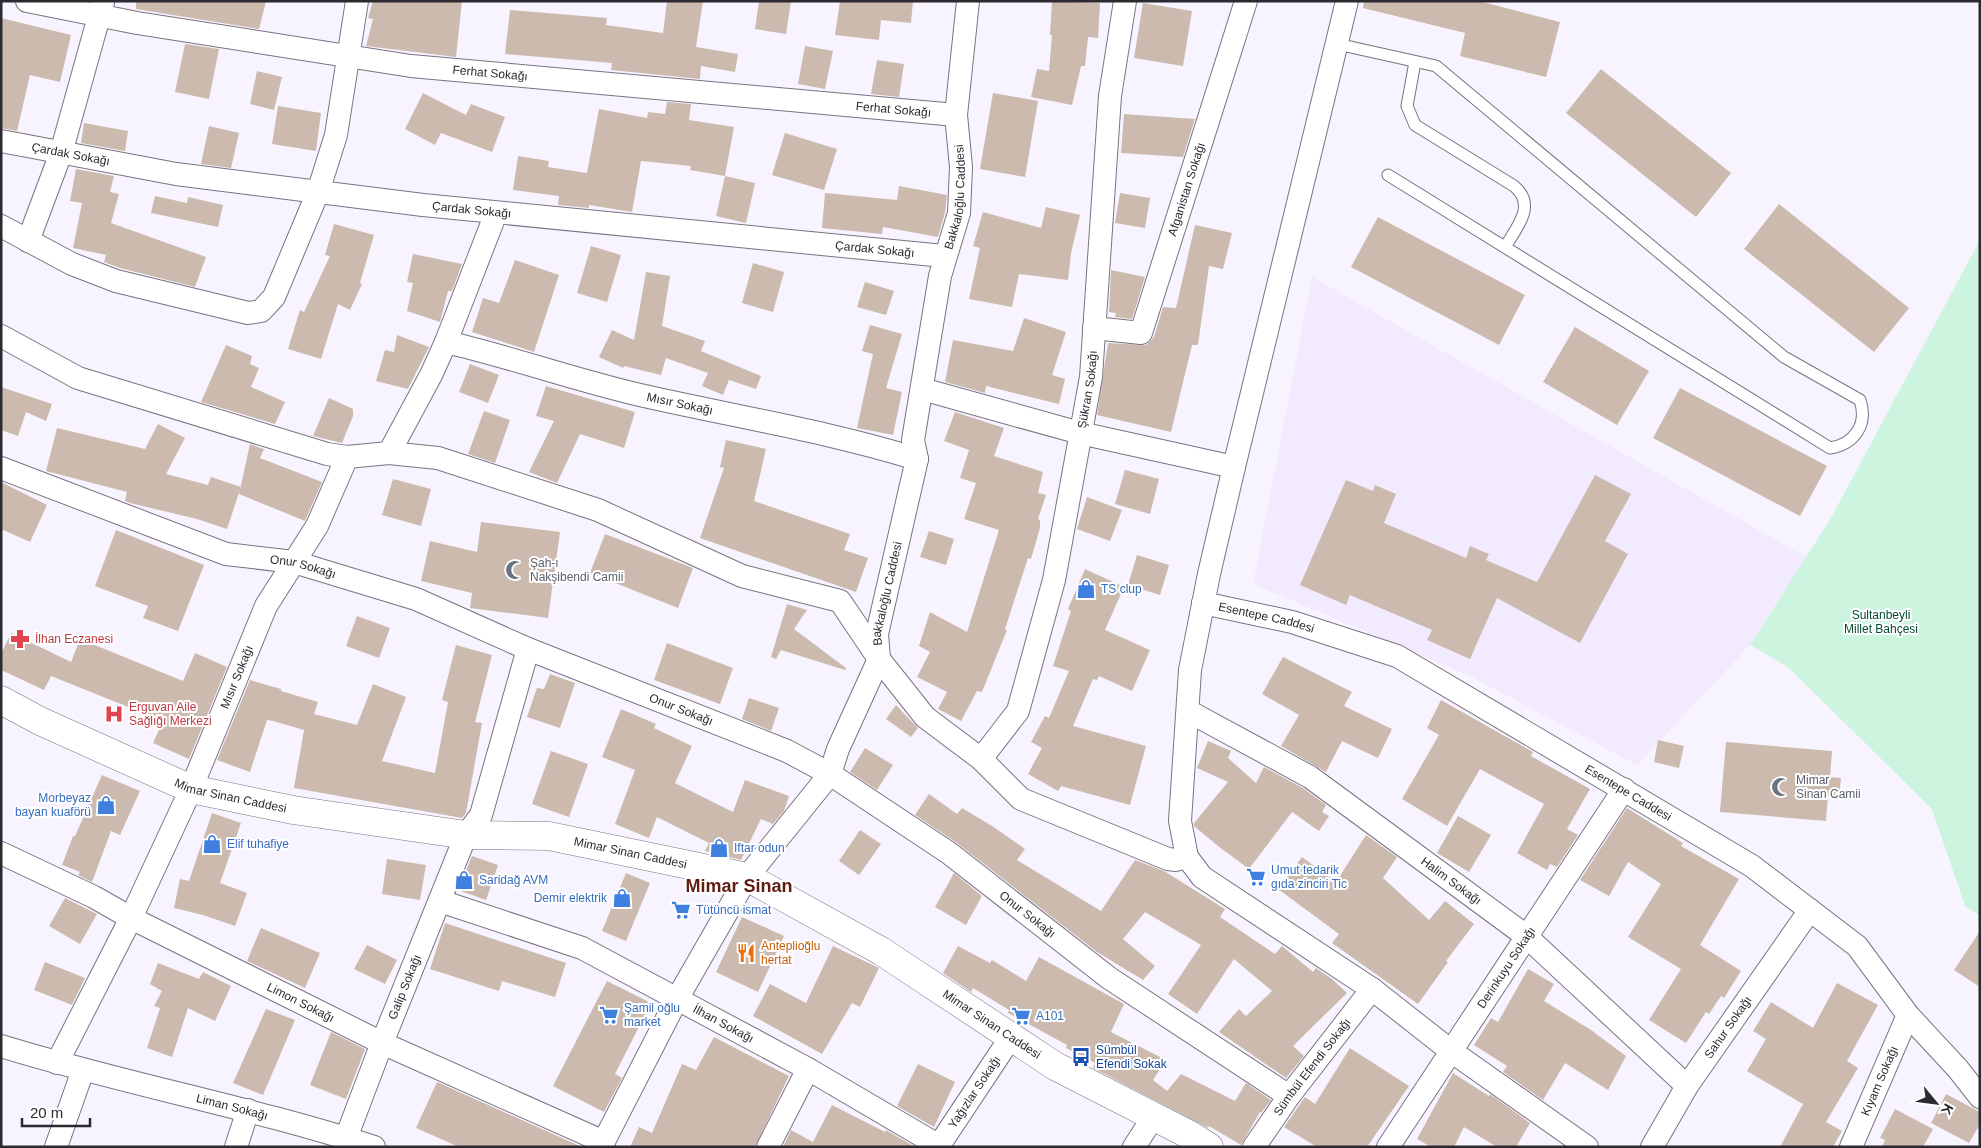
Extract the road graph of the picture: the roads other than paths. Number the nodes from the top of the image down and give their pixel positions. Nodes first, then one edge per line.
1 (27, 1) edge
2 (357, 1) edge
3 (968, 1) edge
4 (1125, 1) edge
5 (1246, 1) edge
6 (1347, 1) edge
7 (102, 9) edge
8 (1337, 44) junction
9 (349, 56) junction
10 (1415, 62) junction
11 (956, 115) junction
12 (1, 141) edge
13 (61, 153) junction
14 (1388, 175) dead end
15 (318, 192) junction
16 (496, 213) junction
17 (1, 226) edge
18 (28, 241) junction
19 (1505, 247) junction
20 (944, 256) junction
21 (1094, 328) junction
22 (1, 336) edge
23 (446, 342) junction
24 (922, 389) junction
25 (1080, 433) junction
26 (389, 453) junction
27 (348, 457) junction
28 (917, 459) junction
29 (1, 468) edge
30 (1234, 468) junction
31 (294, 562) junction
32 (1203, 603) junction
33 (528, 649) junction
34 (879, 659) junction
35 (1, 700) edge
36 (1188, 711) junction
37 (981, 759) junction
38 (830, 774) junction
39 (191, 788) junction
40 (1624, 789) junction
41 (466, 835) junction
42 (1, 853) edge
43 (1187, 857) junction
44 (747, 877) junction
45 (440, 900) junction
46 (1810, 910) junction
47 (130, 918) junction
48 (1526, 936) junction
49 (1372, 990) junction
50 (677, 999) junction
51 (1908, 1015) junction
52 (1011, 1037) junction
53 (382, 1043) junction
54 (1, 1046) edge
55 (1450, 1051) junction
56 (57, 1063) junction
57 (83, 1070) junction
58 (808, 1070) junction
59 (1687, 1086) junction
60 (1289, 1096) junction
61 (1980, 1097) edge
62 (248, 1110) junction
63 (1154, 1116) junction
64 (346, 1138) junction
65 (603, 1144) edge
66 (1394, 1144) edge
67 (939, 1146) edge
68 (56, 1147) edge
69 (236, 1147) edge
70 (374, 1147) edge
71 (768, 1147) edge
72 (1134, 1147) edge
73 (1209, 1147) edge
74 (1254, 1147) edge
75 (1587, 1147) edge
76 (1652, 1147) edge
77 (1851, 1147) edge

1 - 7 street, Ferhat Sokağı
2 - 9 street
3 - 11 street, Bakkaloğlu Caddesi
4 - 21 street, Şükran Sokağı
5 - 21 street, Afganistan Sokağı
6 - 8 street
7 - 9 street, Ferhat Sokağı
7 - 13 street
8 - 10 lane
8 - 30 street
9 - 11 street, Ferhat Sokağı
9 - 15 street
10 - 19 lane
10 - 19 lane
11 - 20 street, Bakkaloğlu Caddesi
12 - 13 street, Çardak Sokağı
13 - 15 street, Çardak Sokağı
13 - 18 street
14 - 19 lane
15 - 16 street, Çardak Sokağı
15 - 18 street
16 - 20 street, Çardak Sokağı
16 - 23 street
17 - 18 street
20 - 24 street, Bakkaloğlu Caddesi
21 - 25 street, Şükran Sokağı
22 - 27 street
23 - 26 street
23 - 28 street, Mısır Sokağı
24 - 25 street
24 - 28 street, Bakkaloğlu Caddesi
25 - 30 street
25 - 37 street, Şükran Sokağı
26 - 27 street
26 - 34 street
27 - 31 street, Mısır Sokağı
28 - 34 street, Bakkaloğlu Caddesi
29 - 31 street, Onur Sokağı
30 - 32 street
31 - 33 street, Onur Sokağı
31 - 39 street, Mısır Sokağı
32 - 36 street
32 - 40 street, Esentepe Caddesi
33 - 38 street, Onur Sokağı
33 - 41 street, Galip Sokağı
34 - 37 street
34 - 38 street, Bakkaloğlu Caddesi
35 - 39 street, Mimar Sinan Caddesi
36 - 43 street
36 - 48 street, Halim Sokağı
37 - 43 street
38 - 44 street, Bakkaloğlu Caddesi
38 - 60 street, Onur Sokağı
39 - 41 street, Mimar Sinan Caddesi
39 - 47 street, Mısır Sokağı
40 - 46 street, Esentepe Caddesi
40 - 48 street, Derinkuyu Sokağı
41 - 44 street, Mimar Sinan Caddesi
41 - 45 street, Galip Sokağı
42 - 47 street, Limon Sokağı
43 - 49 street
44 - 50 street, Bakkaloğlu Caddesi
44 - 52 street, Mimar Sinan Caddesi
45 - 50 street, İlhan Sokağı
45 - 53 street, Galip Sokağı
46 - 51 street, Esentepe Caddesi
46 - 59 street, Sahur Sokağı
47 - 53 street, Limon Sokağı
47 - 56 street, Mısır Sokağı
48 - 55 street, Derinkuyu Sokağı
48 - 59 street, Halim Sokağı
49 - 55 street
49 - 60 street, Sümbül Efendi Sokağı
50 - 58 street, İlhan Sokağı
50 - 65 street, Bakkaloğlu Caddesi
51 - 61 street, Esentepe Caddesi
51 - 77 street, Kıyam Sokağı
52 - 63 street, Mimar Sinan Caddesi
52 - 67 street, Yağızlar Sokağı
53 - 64 street, Galip Sokağı
53 - 65 street, Limon Sokağı
54 - 56 street, Liman Sokağı
55 - 66 street, Derinkuyu Sokağı
55 - 75 street
56 - 57 street, Liman Sokağı
57 - 62 street, Liman Sokağı
57 - 68 street
58 - 67 street, İlhan Sokağı
58 - 71 street
59 - 76 street, Sahur Sokağı
60 - 74 street, Sümbül Efendi Sokağı
62 - 64 street, Liman Sokağı
62 - 69 street
63 - 72 street
63 - 73 street, Mimar Sinan Caddesi
64 - 70 street, Liman Sokağı

